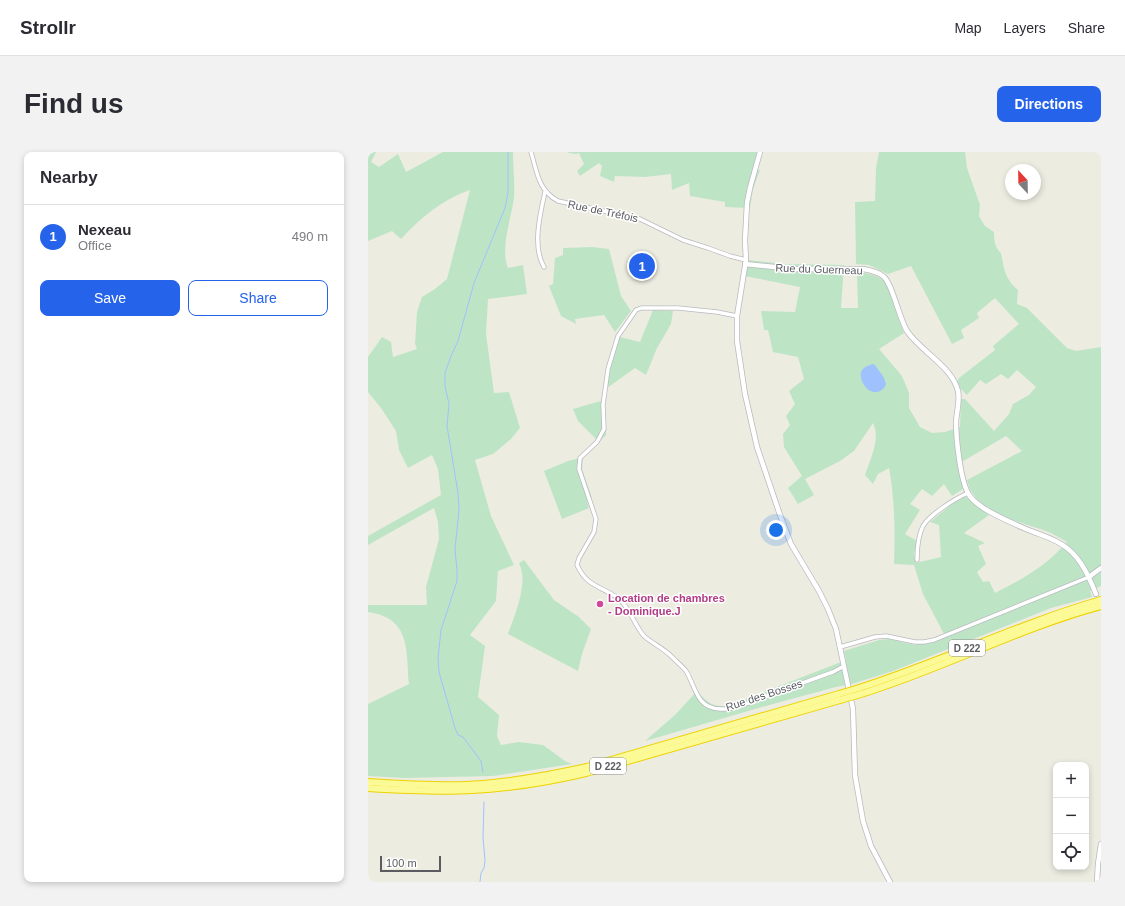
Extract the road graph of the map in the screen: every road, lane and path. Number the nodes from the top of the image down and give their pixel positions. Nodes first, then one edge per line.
1 (531, 152) edge
2 (760, 152) edge
3 (545, 192) junction
4 (745, 262) junction
5 (544, 267) dead end
6 (737, 316) junction
7 (968, 493) junction
8 (917, 560) dead end
9 (1101, 568) edge
10 (1089, 578) junction
11 (1099, 595) edge
12 (1101, 600) edge
13 (1101, 606) edge
14 (1076, 607) junction
15 (1101, 610) edge
16 (1067, 616) junction
17 (840, 647) junction
18 (844, 666) junction
19 (860, 691) junction
20 (840, 697) junction
21 (368, 782) edge
22 (368, 788) edge
23 (1101, 844) edge
24 (890, 882) edge
25 (1098, 882) edge

1 - 3 street
2 - 4 street
3 - 4 street, Rue de Tréfois
3 - 5 street
4 - 6 street
4 - 7 street, Rue du Guerneau
6 - 17 street
6 - 18 street, Rue des Bosses
7 - 8 street
7 - 10 street
9 - 10 street
10 - 11 street
10 - 17 street
11 - 14 highway
12 - 14 highway, D 222
13 - 16 highway, D 222
14 - 19 highway, D 222
15 - 16 highway
16 - 19 highway, D 222
17 - 18 street
18 - 24 street
19 - 20 highway, D 222, bridge
20 - 21 highway, D 222
20 - 22 highway, D 222
23 - 25 street

